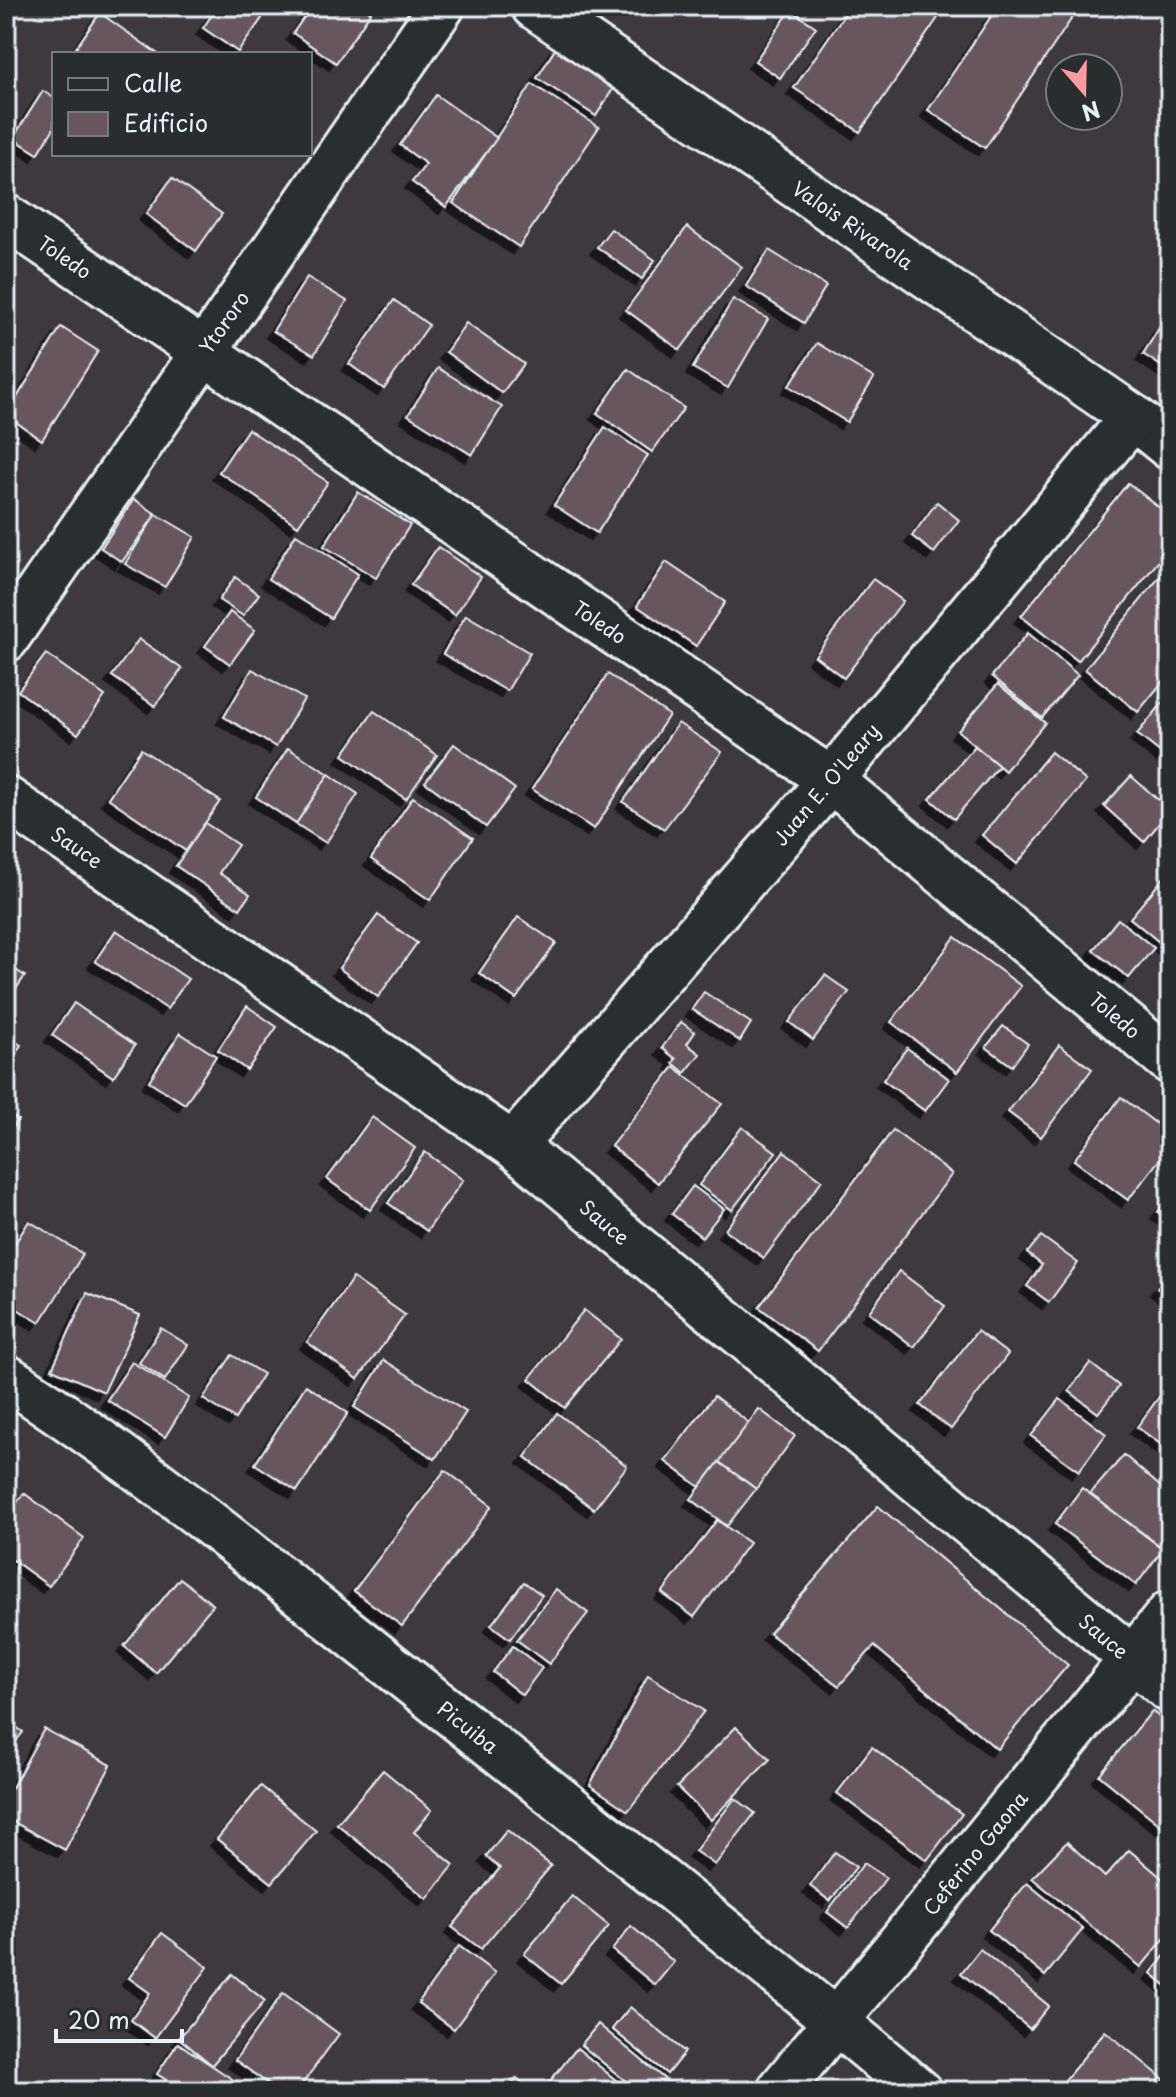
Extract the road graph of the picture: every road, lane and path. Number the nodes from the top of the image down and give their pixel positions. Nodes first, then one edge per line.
1 (442, 6) edge
2 (534, 6) edge
3 (6, 217) edge
4 (204, 351) junction
5 (1158, 432) edge
6 (6, 639) edge
7 (831, 780) junction
8 (6, 799) edge
9 (1170, 1061) edge
10 (513, 1145) junction
11 (6, 1377) edge
12 (1170, 1613) edge
13 (1131, 1659) junction
14 (1170, 1690) edge
15 (838, 2022) junction
16 (779, 2091) edge
17 (919, 2091) edge

1 - 4 street, Ytororo
2 - 5 street, Valois Rivarola
3 - 4 street, Toledo
4 - 6 street, Ytororo
4 - 7 street, Toledo
5 - 7 street, Juan E. O'Leary
7 - 9 street, Toledo
7 - 10 street, Juan E. O'Leary
8 - 10 street, Sauce
10 - 13 street, Sauce
11 - 15 street, Picuiba
12 - 13 street, Ceferino Gaona
13 - 14 street, Sauce
13 - 15 street, Ceferino Gaona
15 - 16 street, Ceferino Gaona
15 - 17 street, Picuiba

